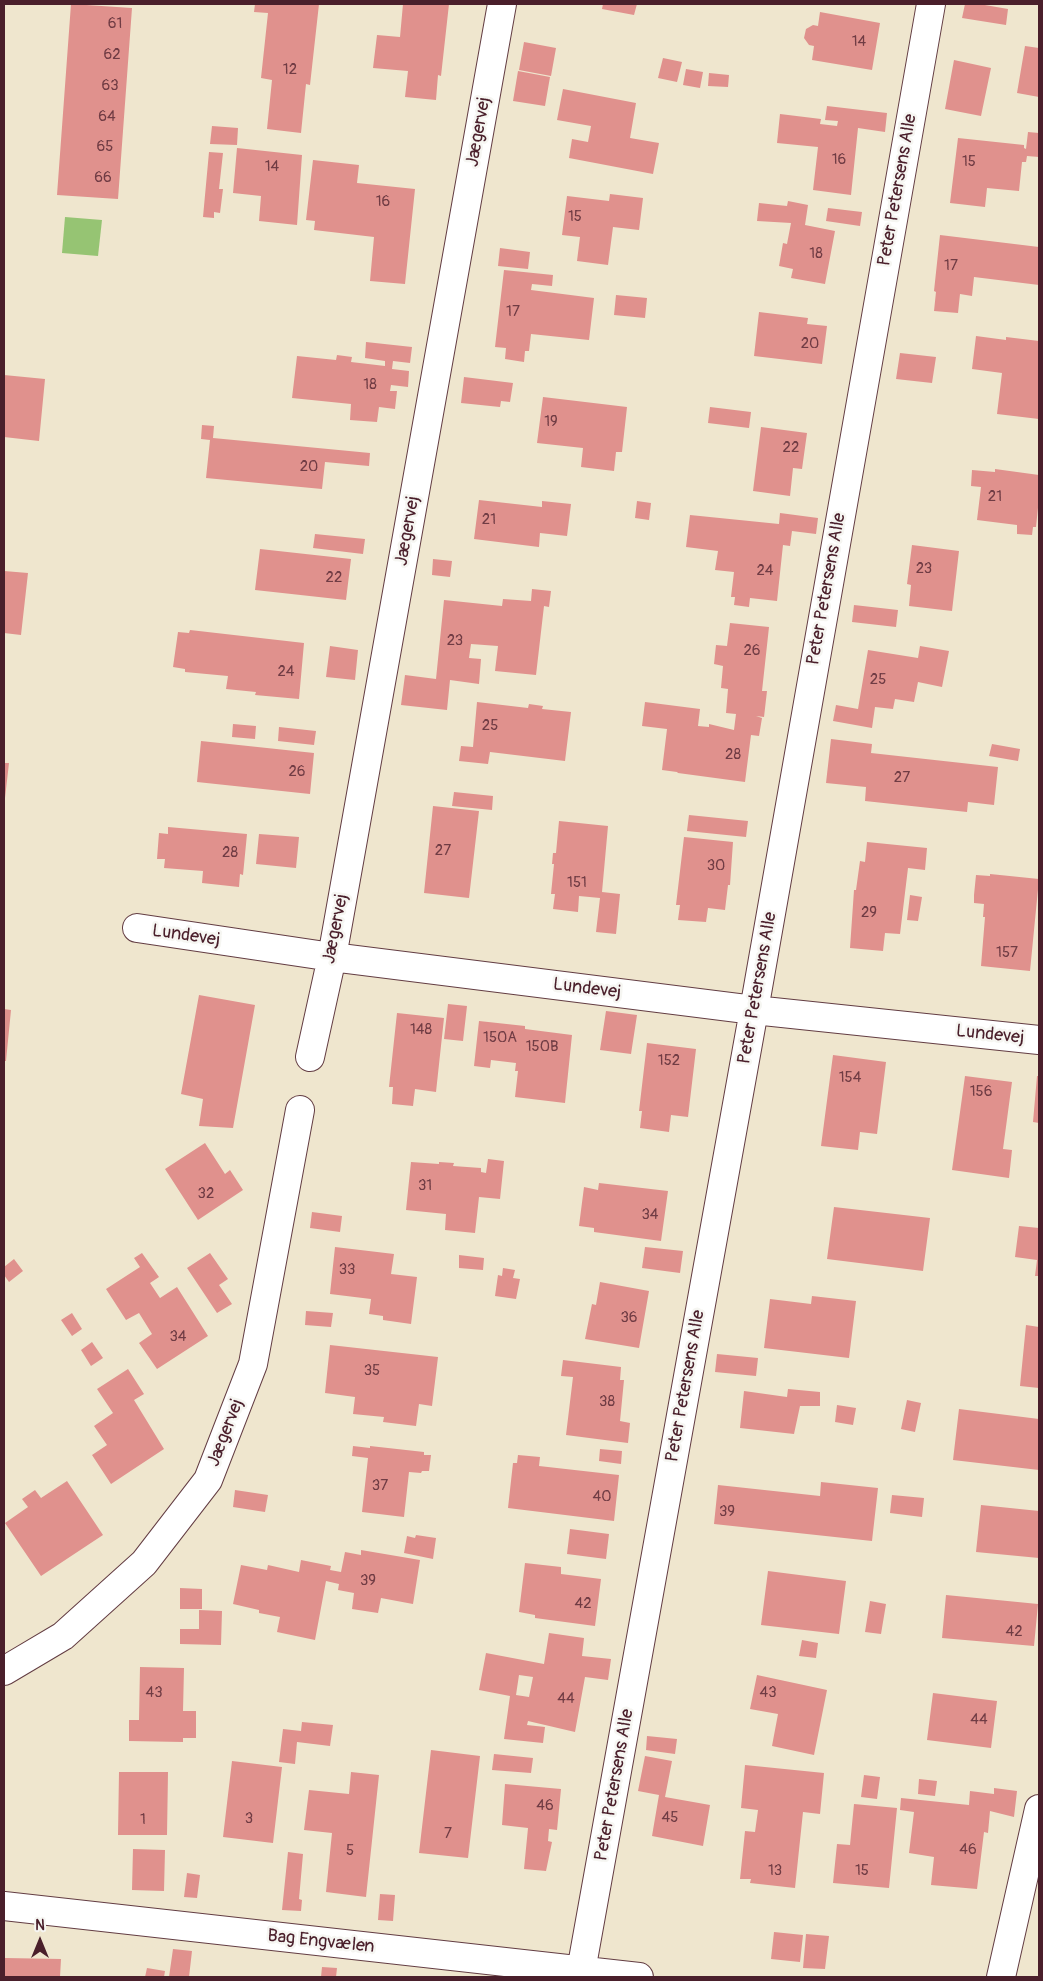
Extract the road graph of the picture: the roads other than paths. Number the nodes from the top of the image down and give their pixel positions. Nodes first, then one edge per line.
1 (502, 4) edge
2 (931, 4) edge
3 (137, 928) dead end
4 (332, 957) junction
5 (754, 1010) junction
6 (1039, 1040) edge
7 (310, 1057) dead end
8 (300, 1110) dead end
9 (4, 1671) edge
10 (1039, 1809) edge
11 (4, 1906) edge
12 (581, 1971) junction
13 (639, 1977) edge
14 (1001, 1977) edge

1 - 4 street, Jægervej
2 - 5 street, Peter Petersens Alle
3 - 4 street, Lundevej
4 - 5 street, Lundevej
4 - 7 street, Jægervej
5 - 6 street, Lundevej
5 - 12 street, Peter Petersens Alle
8 - 9 street, Jægervej
10 - 14 street
11 - 12 street, Bag Engvælen
12 - 13 street, Bag Engvælen

